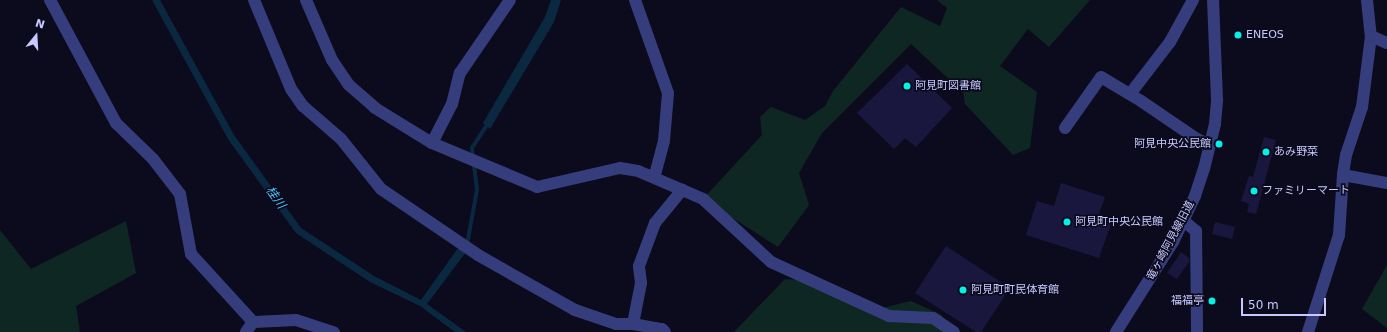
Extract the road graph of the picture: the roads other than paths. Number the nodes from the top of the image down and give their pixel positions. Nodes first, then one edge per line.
1 (50, 0) edge
2 (254, 0) edge
3 (306, 0) edge
4 (510, 0) edge
5 (635, 0) edge
6 (1194, 0) edge
7 (1213, 0) edge
8 (1367, 0) edge
9 (1371, 36) junction
10 (1387, 43) edge
11 (1130, 94) junction
12 (1065, 128) dead end
13 (432, 143) junction
14 (1210, 145) junction
15 (1343, 175) junction
16 (654, 178) junction
17 (1387, 183) edge
18 (682, 190) junction
19 (1184, 221) junction
20 (253, 322) junction
21 (633, 324) junction
22 (246, 332) edge
23 (334, 332) edge
24 (665, 332) edge
25 (954, 332) edge
26 (1116, 332) edge
27 (1197, 332) edge
28 (1308, 332) edge

1 - 20 street
2 - 21 street
3 - 13 street
4 - 13 street
5 - 16 street
6 - 11 street
7 - 14 street, 竜ヶ崎阿見線旧道
8 - 9 street
9 - 10 street
9 - 15 street
11 - 12 street
11 - 14 street
13 - 16 street
14 - 19 street, 竜ヶ崎阿見線旧道
15 - 17 street
15 - 28 street
16 - 18 street
18 - 21 street
18 - 25 street
19 - 26 street, 竜ヶ崎阿見線旧道
19 - 27 street
20 - 22 street
20 - 23 street
21 - 24 street

